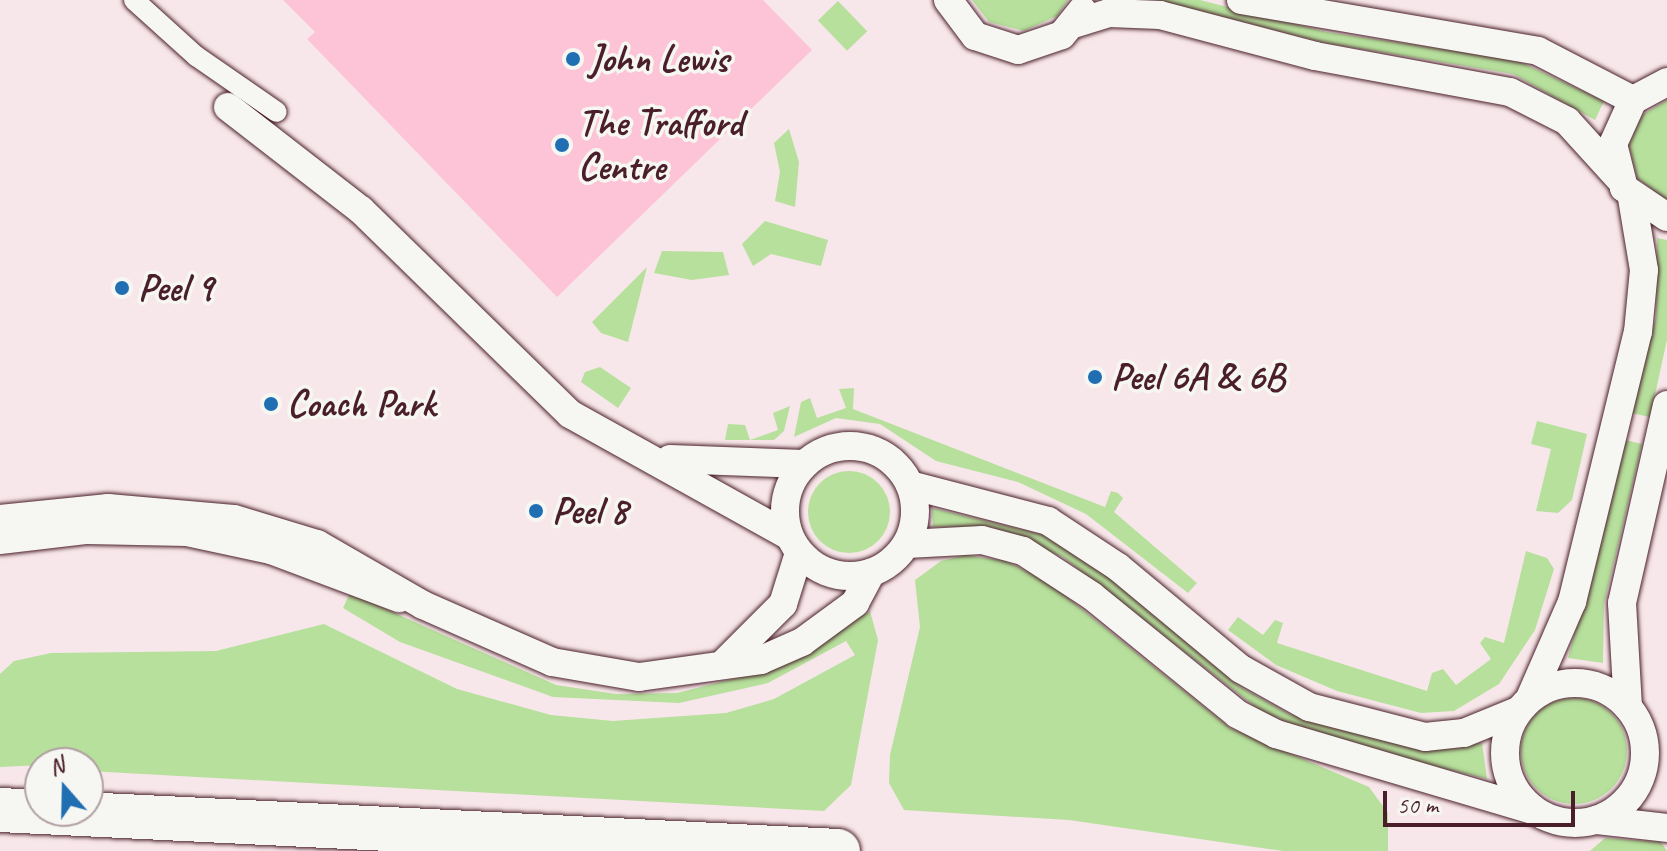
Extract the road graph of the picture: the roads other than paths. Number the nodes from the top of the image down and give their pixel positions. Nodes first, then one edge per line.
1 (134, 0) edge
2 (948, 0) edge
3 (1241, 0) edge
4 (1080, 12) edge
5 (1667, 82) edge
6 (1633, 100) junction
7 (228, 107) dead end
8 (277, 112) dead end
9 (1625, 188) junction
10 (1667, 217) edge
11 (1666, 410) edge
12 (657, 458) junction
13 (804, 464) junction
14 (910, 485) junction
15 (0, 519) edge
16 (0, 540) edge
17 (907, 544) junction
18 (794, 545) junction
19 (871, 573) junction
20 (423, 605) junction
21 (725, 662) junction
22 (1524, 704) junction
23 (1628, 707) junction
24 (1643, 738) junction
25 (1667, 768) edge
26 (0, 810) edge
27 (1533, 810) junction
28 (1593, 820) junction
29 (1667, 828) edge
30 (838, 851) edge

1 - 8 street
2 - 4 street
3 - 6 street
4 - 9 street
5 - 6 street
6 - 9 street
7 - 12 street
9 - 10 street
9 - 22 street
11 - 23 street
12 - 13 street
12 - 18 street
13 - 14 street
13 - 18 street
14 - 17 street
14 - 22 street
15 - 20 street
16 - 20 street
17 - 19 street
17 - 27 street
18 - 19 street
18 - 21 street
19 - 21 street
20 - 21 street
22 - 23 street
22 - 27 street
23 - 24 street
24 - 25 street
24 - 28 street
26 - 30 highway
27 - 28 street
28 - 29 street

